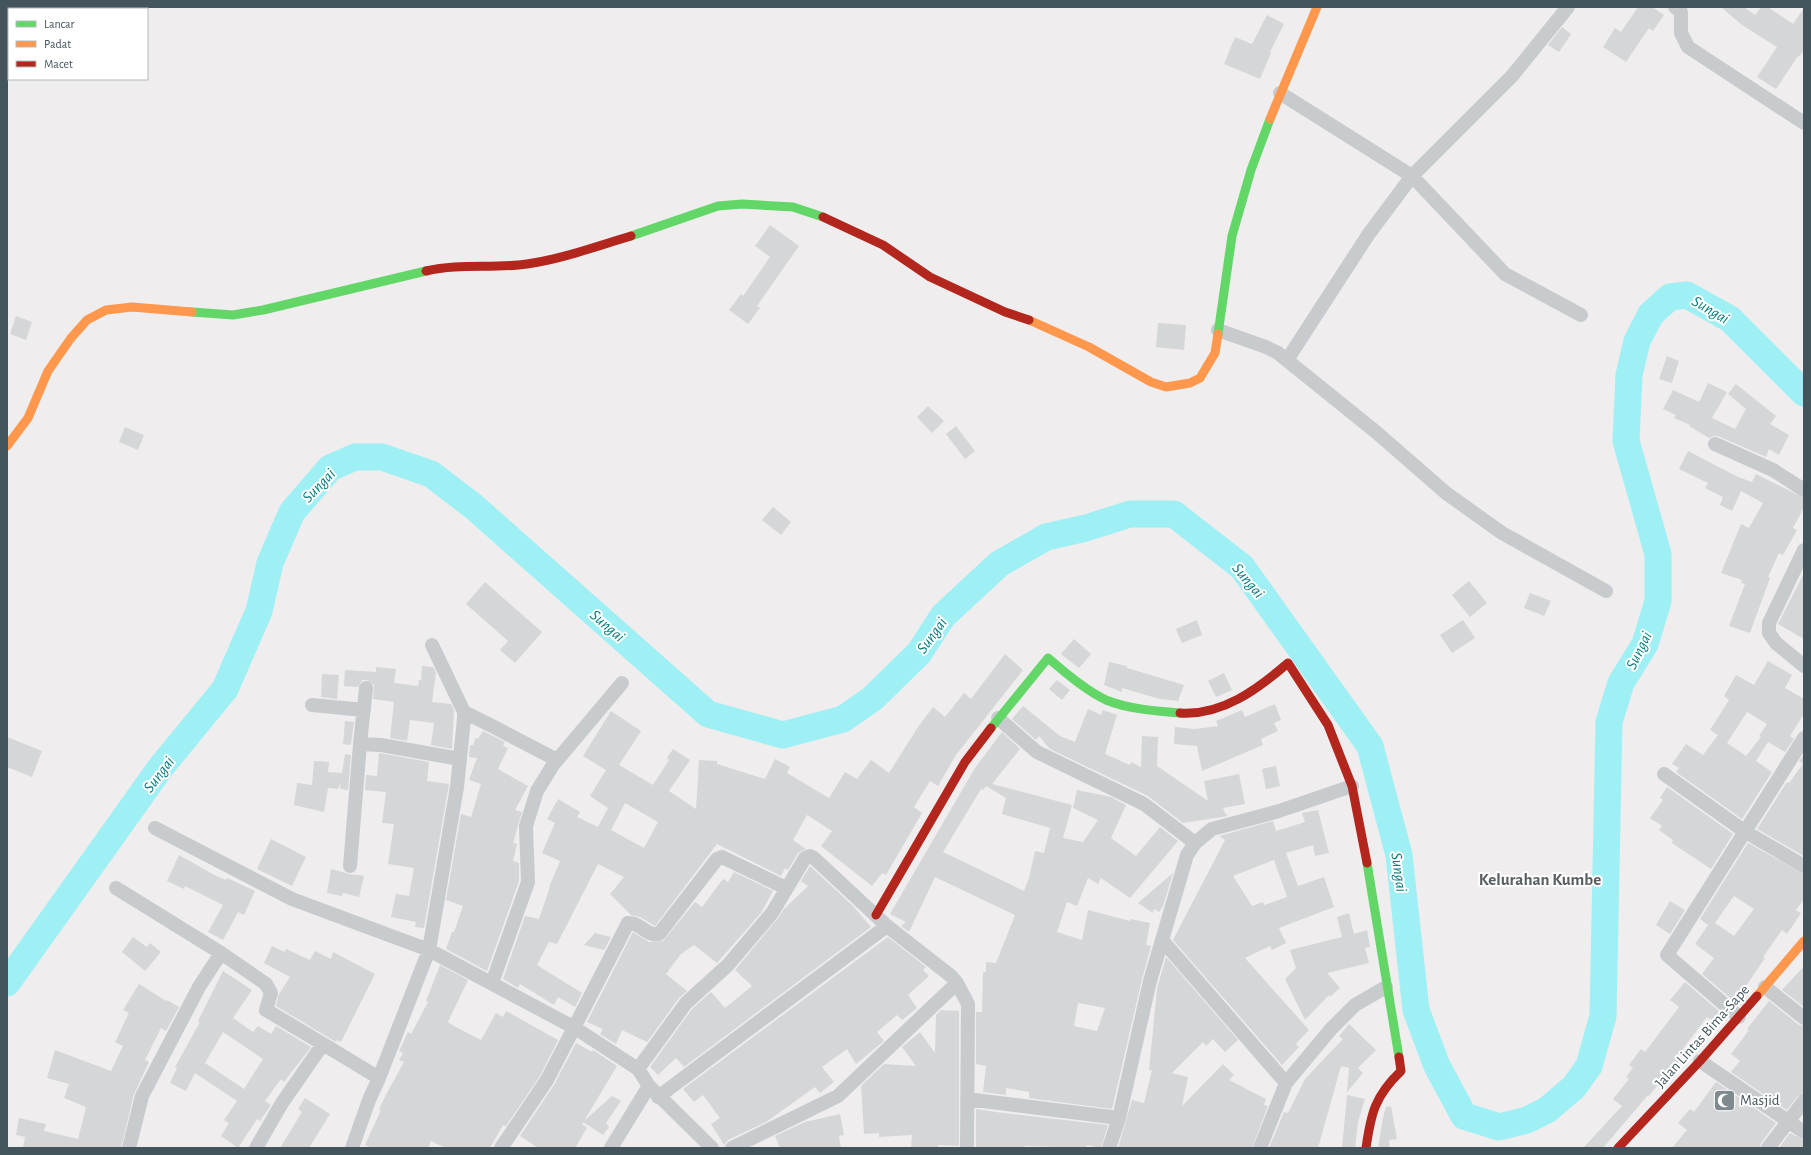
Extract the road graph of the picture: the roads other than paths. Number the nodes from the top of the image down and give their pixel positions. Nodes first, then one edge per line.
1 (1317, 7) edge
2 (1568, 7) edge
3 (1675, 7) edge
4 (1280, 93) junction
5 (1804, 123) edge
6 (1412, 176) junction
7 (1581, 315) dead end
8 (1218, 330) junction
9 (1287, 360) junction
10 (1715, 444) dead end
11 (7, 446) edge
12 (1804, 490) edge
13 (1804, 550) edge
14 (1606, 591) dead end
15 (432, 645) dead end
16 (1804, 666) edge
17 (622, 682) dead end
18 (366, 688) dead end
19 (312, 705) dead end
20 (364, 710) junction
21 (464, 712) junction
22 (998, 718) junction
23 (1804, 738) edge
24 (360, 744) junction
25 (460, 759) junction
26 (557, 760) junction
27 (1664, 774) dead end
28 (1352, 786) junction
29 (155, 828) dead end
30 (1744, 831) junction
31 (1195, 843) junction
32 (350, 866) dead end
33 (1804, 866) edge
34 (116, 888) dead end
35 (786, 888) junction
36 (876, 915) junction
37 (887, 926) junction
38 (1162, 940) junction
39 (1804, 941) edge
40 (429, 950) junction
41 (221, 953) junction
42 (492, 983) junction
43 (957, 983) junction
44 (1386, 987) junction
45 (1766, 987) junction
46 (1739, 1017) junction
47 (1804, 1018) edge
48 (575, 1028) junction
49 (323, 1044) junction
50 (1700, 1061) junction
51 (638, 1069) junction
52 (379, 1078) junction
53 (1286, 1083) junction
54 (653, 1092) junction
55 (967, 1099) junction
56 (1804, 1101) edge
57 (1118, 1118) junction
58 (1790, 1121) junction
59 (1804, 1132) edge
60 (1620, 1147) edge
61 (129, 1148) edge
62 (256, 1148) edge
63 (352, 1148) edge
64 (502, 1148) edge
65 (611, 1148) edge
66 (712, 1148) edge
67 (732, 1148) edge
68 (967, 1148) edge
69 (1109, 1148) edge
70 (1260, 1148) edge
71 (1366, 1148) edge
72 (1768, 1148) edge

1 - 4 main road
2 - 6 street
3 - 5 street
4 - 6 street
4 - 8 main road
6 - 7 street
6 - 9 street
8 - 9 street
8 - 11 main road
9 - 14 street
10 - 12 street
13 - 16 street
15 - 21 street
17 - 26 street
18 - 20 street
19 - 20 street
20 - 24 street
21 - 25 street
21 - 26 street
22 - 28 main road
22 - 31 street
22 - 36 main road
23 - 30 street
24 - 25 street
24 - 32 street
25 - 40 street
26 - 42 street
27 - 30 street
28 - 31 street
28 - 44 main road
29 - 40 street
30 - 33 street
30 - 46 street
31 - 38 street
34 - 41 street
35 - 36 street
35 - 48 street
35 - 51 street
36 - 37 street
37 - 43 street
37 - 54 street
38 - 53 street
38 - 57 street
39 - 45 main road, Jalan Lintas Bima-Sape
40 - 42 street
40 - 52 street
41 - 49 street
41 - 61 street
42 - 48 street
43 - 55 street
43 - 67 street
44 - 53 street
44 - 71 main road
45 - 46 main road, Jalan Lintas Bima-Sape
45 - 47 street
46 - 50 main road, Jalan Lintas Bima-Sape
48 - 51 street
48 - 64 street
49 - 52 street
49 - 62 street
50 - 58 street
50 - 60 main road, Jalan Lintas Bima-Sape
51 - 54 street
52 - 63 street
53 - 70 street
54 - 65 street
54 - 66 street
55 - 57 street
55 - 68 street
56 - 58 street
57 - 69 street
58 - 59 street
58 - 72 street

